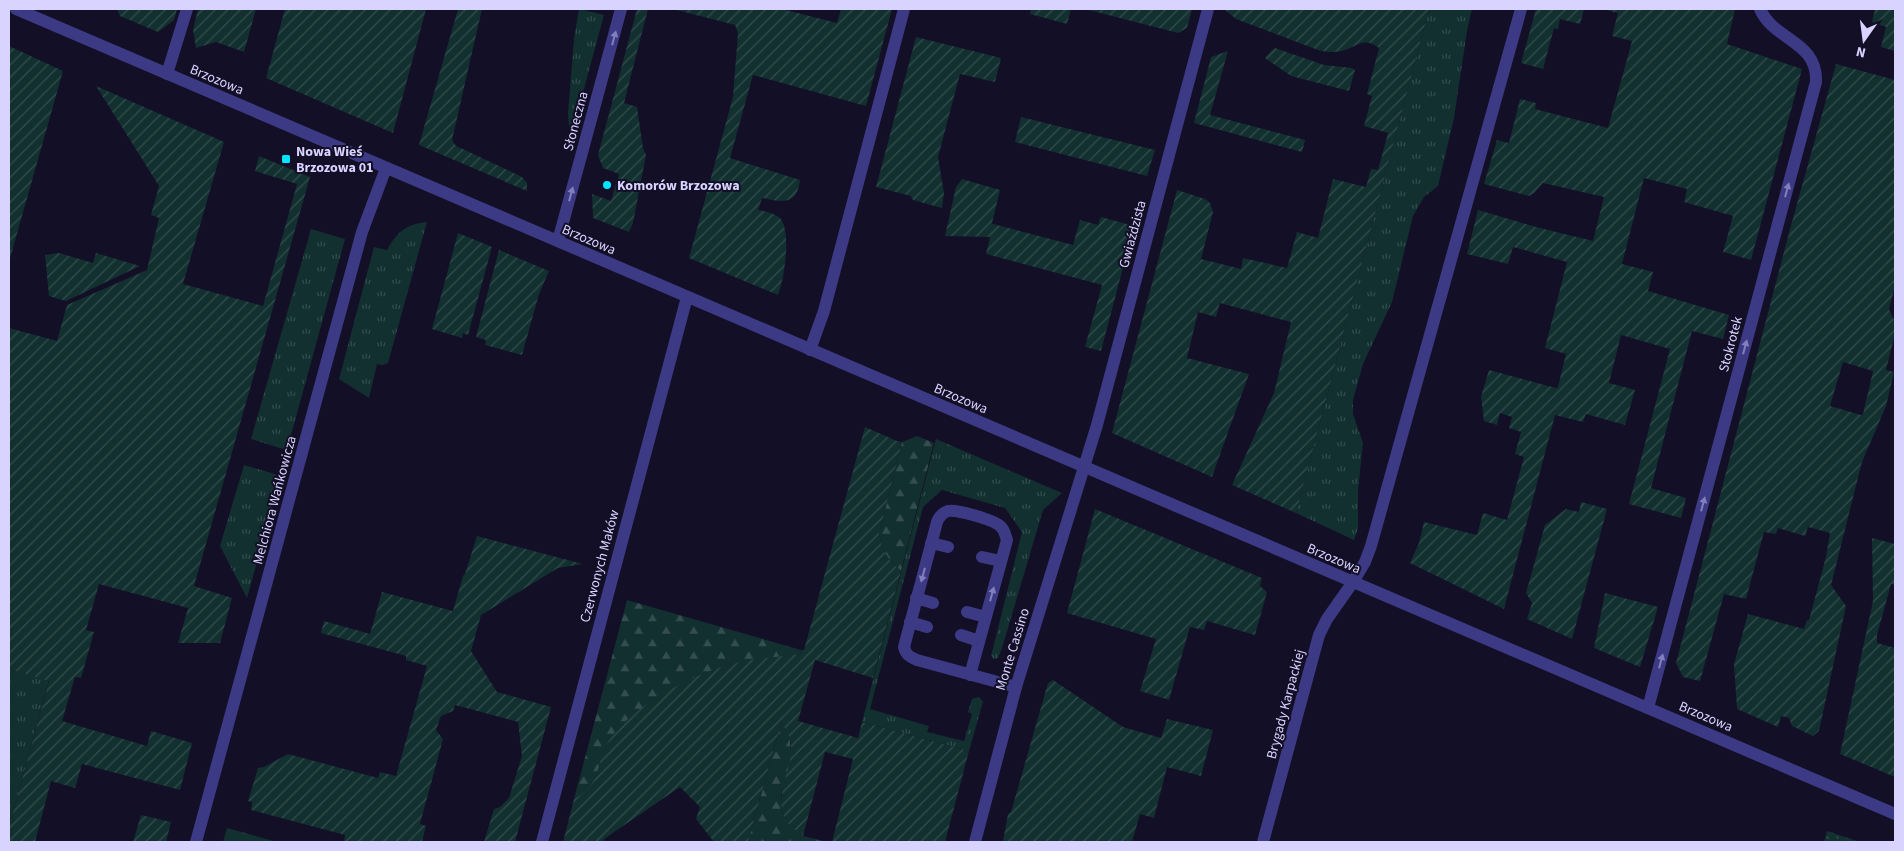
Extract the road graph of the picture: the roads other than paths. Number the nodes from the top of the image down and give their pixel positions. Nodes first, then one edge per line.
1 (16, 9) edge
2 (187, 9) edge
3 (622, 9) edge
4 (904, 9) edge
5 (1208, 9) edge
6 (1521, 9) edge
7 (1760, 9) edge
8 (167, 74) junction
9 (386, 168) junction
10 (558, 241) junction
11 (687, 297) junction
12 (810, 350) junction
13 (1083, 467) junction
14 (931, 543) junction
15 (948, 547) dead end
16 (982, 557) dead end
17 (1001, 561) junction
18 (1353, 582) junction
19 (916, 598) junction
20 (933, 603) dead end
21 (967, 612) dead end
22 (986, 617) junction
23 (910, 622) junction
24 (927, 627) dead end
25 (961, 635) dead end
26 (979, 641) junction
27 (970, 675) junction
28 (1016, 687) junction
29 (1648, 708) junction
30 (1895, 814) edge
31 (196, 842) edge
32 (542, 842) edge
33 (975, 842) edge
34 (1263, 842) edge

1 - 8 street, Brzozowa
2 - 8 street
10 -> 3 street, Słoneczna
4 - 12 street
5 - 13 street, Gwiaździsta
6 - 18 street, Brygady Karpackiej
29 -> 7 street, Stokrotek
8 - 9 street, Brzozowa
9 - 10 street, Brzozowa
9 - 31 street, Melchiora Wańkowicza
10 - 11 street, Brzozowa
11 - 12 street, Brzozowa
11 - 32 street, Czerwonych Maków
12 - 13 street, Brzozowa
13 - 18 street, Brzozowa
13 - 28 street, Monte Cassino
14 - 15 street
14 - 17 street
14 -> 19 street
16 - 17 street
22 -> 17 street
18 - 29 street, Brzozowa
18 - 34 street, Brygady Karpackiej
19 - 20 street
19 - 23 street
21 - 22 street
22 - 26 street
23 - 24 street
23 - 27 street
25 - 26 street
26 - 27 street
27 - 28 street
28 - 33 street, Monte Cassino
29 - 30 street, Brzozowa

